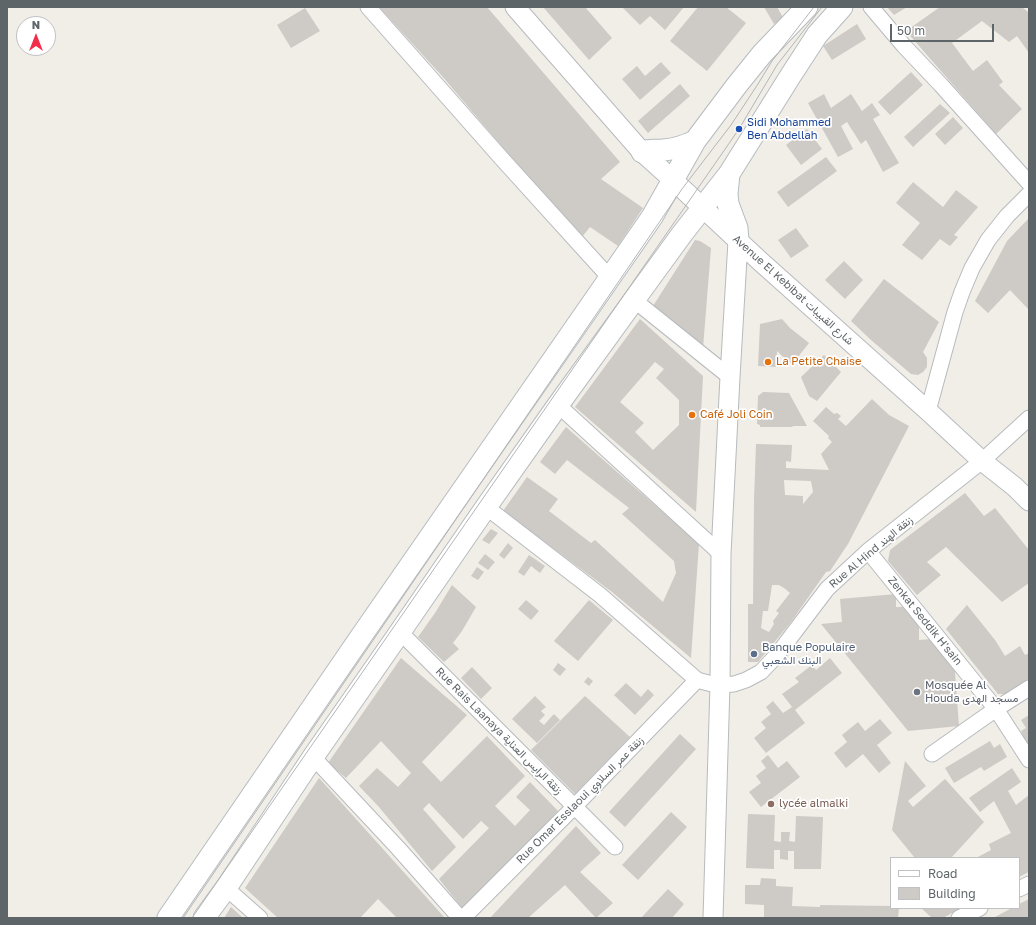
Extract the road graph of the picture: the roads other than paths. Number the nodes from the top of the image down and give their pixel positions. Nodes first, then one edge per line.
1 (368, 7) edge
2 (516, 7) edge
3 (807, 7) edge
4 (842, 7) edge
5 (871, 7) edge
6 (695, 141) junction
7 (642, 152) junction
8 (729, 174) junction
9 (1029, 183) edge
10 (677, 184) junction
11 (1029, 194) edge
12 (703, 208) junction
13 (738, 241) junction
14 (610, 278) junction
15 (634, 300) junction
16 (730, 377) junction
17 (558, 405) junction
18 (928, 411) junction
19 (1029, 418) edge
20 (982, 461) junction
21 (1029, 501) edge
22 (486, 507) junction
23 (868, 551) junction
24 (721, 554) junction
25 (400, 632) junction
26 (697, 680) junction
27 (720, 685) junction
28 (1029, 688) edge
29 (996, 709) junction
30 (932, 754) dead end
31 (313, 757) junction
32 (1029, 760) edge
33 (574, 807) junction
34 (615, 847) dead end
35 (1029, 884) edge
36 (226, 888) junction
37 (1020, 888) edge
38 (978, 909) edge
39 (168, 918) edge
40 (204, 918) edge
41 (260, 918) edge
42 (461, 918) edge
43 (713, 918) edge
44 (959, 918) edge

1 - 14 street
2 - 7 street, Avenue El Kebibat شارع القبيبات
3 - 6 main road
4 - 8 main road
5 - 9 street
6 - 7 main road
6 - 10 main road
7 - 10 street, Avenue El Kebibat شارع القبيبات
8 - 12 main road
8 - 13 main road
10 - 12 street, Avenue El Kebibat شارع القبيبات
10 - 14 main road
11 - 18 street
12 - 13 street, Avenue El Kebibat شارع القبيبات
12 - 15 main road
13 - 16 street
13 - 18 street, Avenue El Kebibat شارع القبيبات
14 - 39 main road
15 - 16 street
15 - 17 main road
16 - 24 street
17 - 22 main road
17 - 24 street
18 - 20 street, Avenue El Kebibat شارع القبيبات
19 - 20 street, Rue Al Hind زنقة الهند
20 - 21 street, Avenue El Kebibat شارع القبيبات
20 - 23 street, Rue Al Hind زنقة الهند
22 - 25 main road
22 - 26 street
23 - 27 street, Rue Al Hind زنقة الهند
23 - 29 street, Zenkat Seddik H'sain
24 - 27 street
25 - 31 main road
25 - 33 street, Rue Rais Laanaya زنقة الرايس العناية
26 - 27 street
26 - 33 street, Rue Omar Esslaoui زنقة عمر السلاوي
27 - 43 street
28 - 29 street
29 - 30 street
29 - 32 street, Zenkat Seddik H'sain
31 - 36 main road
31 - 42 street
33 - 34 street, Rue Rais Laanaya زنقة الرايس العناية
33 - 42 street, Rue Omar Esslaoui زنقة عمر السلاوي
35 - 37 street
36 - 40 main road
36 - 41 street
38 - 44 street

